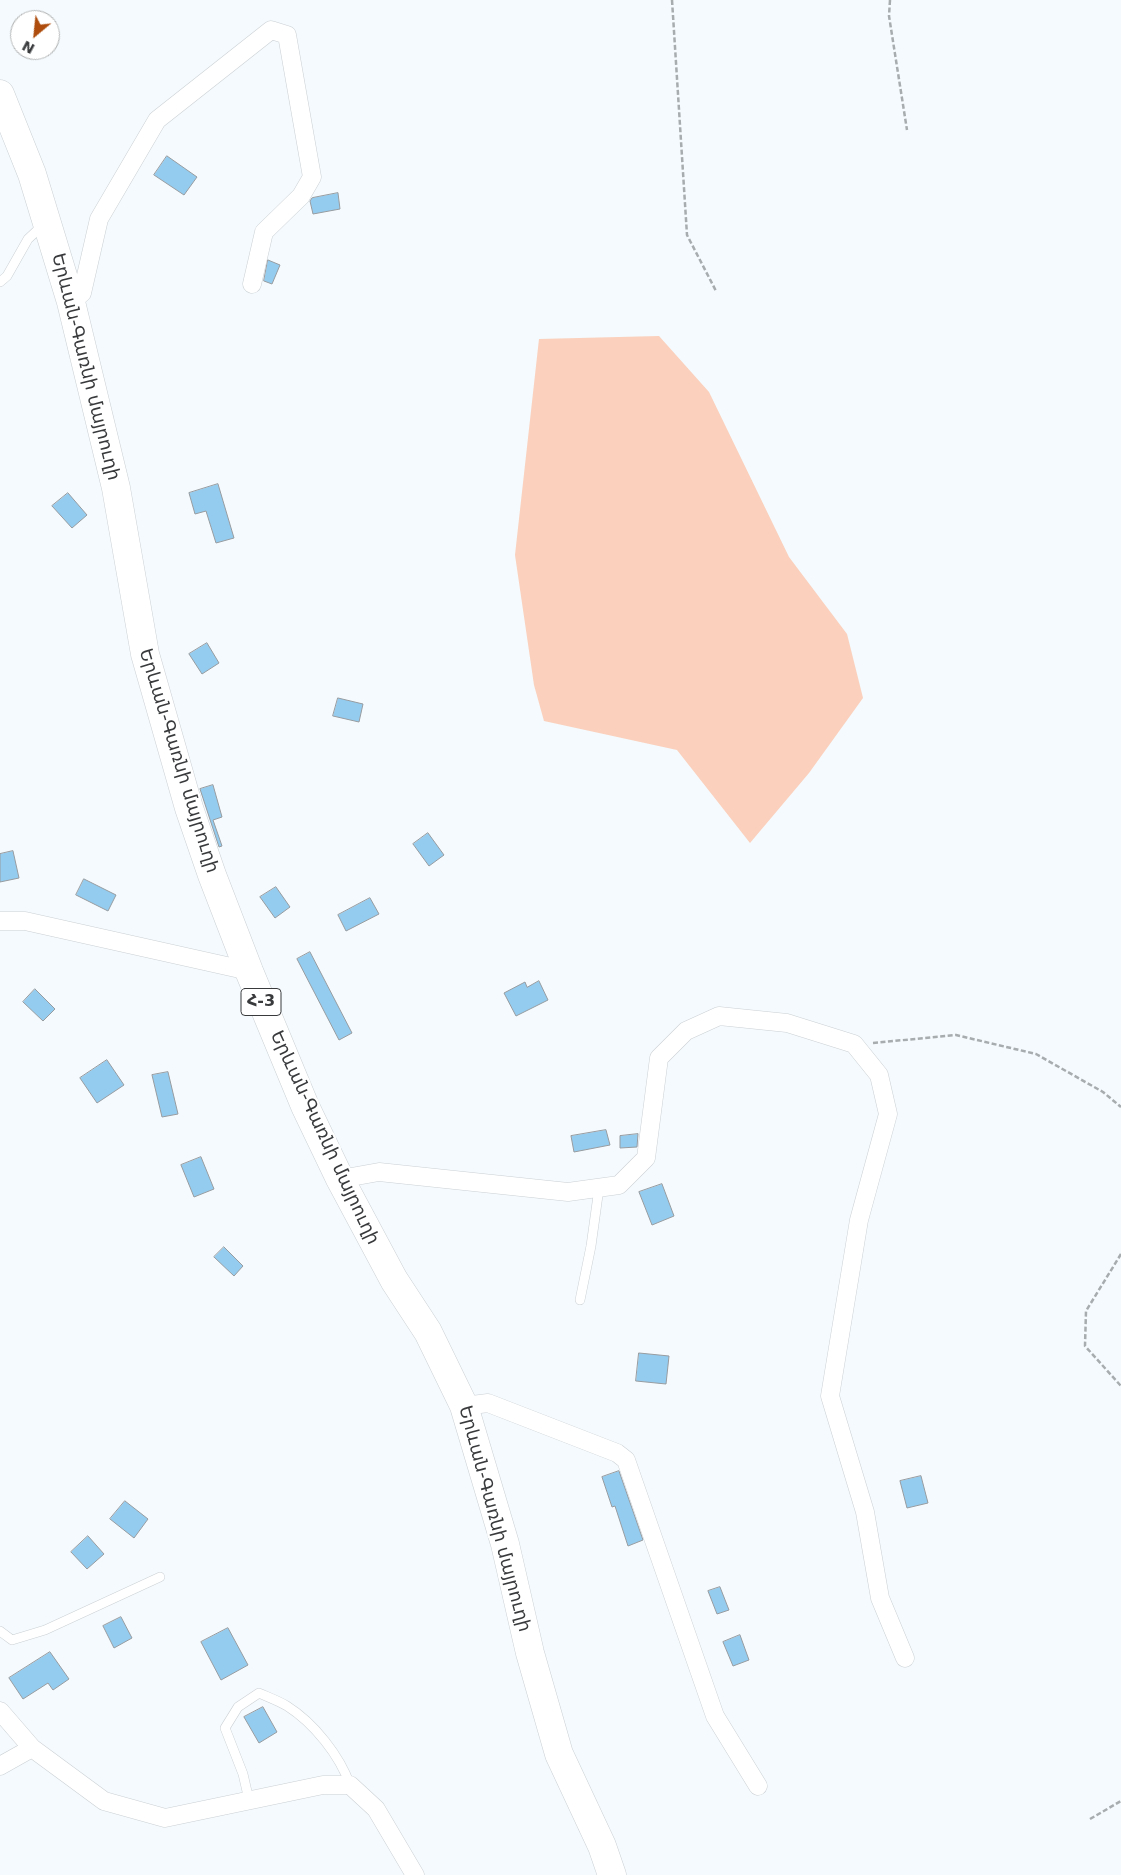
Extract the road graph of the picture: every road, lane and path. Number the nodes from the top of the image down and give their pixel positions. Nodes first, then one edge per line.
1 (672, 0) edge
2 (890, 0) edge
3 (0, 94) edge
4 (907, 130) dead end
5 (47, 222) junction
6 (0, 282) edge
7 (252, 284) dead end
8 (716, 291) dead end
9 (71, 302) junction
10 (0, 921) edge
11 (249, 971) junction
12 (854, 1044) junction
13 (1121, 1107) edge
14 (340, 1180) junction
15 (599, 1188) junction
16 (1121, 1254) edge
17 (580, 1300) dead end
18 (1121, 1386) edge
19 (464, 1406) junction
20 (160, 1577) dead end
21 (0, 1631) edge
22 (905, 1658) dead end
23 (0, 1711) edge
24 (32, 1748) junction
25 (0, 1766) edge
26 (350, 1785) junction
27 (758, 1786) dead end
28 (249, 1800) junction
29 (1121, 1801) edge
30 (1090, 1819) dead end
31 (415, 1875) edge
32 (612, 1875) edge

1 - 8 path
2 - 4 path
3 - 5 main road, Երևան-Գառնի մայրուղի / Հ-3
5 - 6 lane
5 - 9 main road, Երևան-Գառնի մայրուղի / Հ-3
7 - 9 street
9 - 11 main road, Երևան-Գառնի մայրուղի / Հ-3
10 - 11 street
11 - 14 main road, Երևան-Գառնի մայրուղի / Հ-3
12 - 13 path
12 - 15 street
12 - 22 street
14 - 15 street
14 - 19 main road, Երևան-Գառնի մայրուղի / Հ-3
15 - 17 lane
16 - 18 path
19 - 27 street
19 - 32 main road, Երևան-Գառնի մայրուղի / Հ-3
20 - 21 lane
23 - 24 street
24 - 25 street
24 - 28 street
26 - 28 street
26 - 28 lane
26 - 31 street
29 - 30 path

